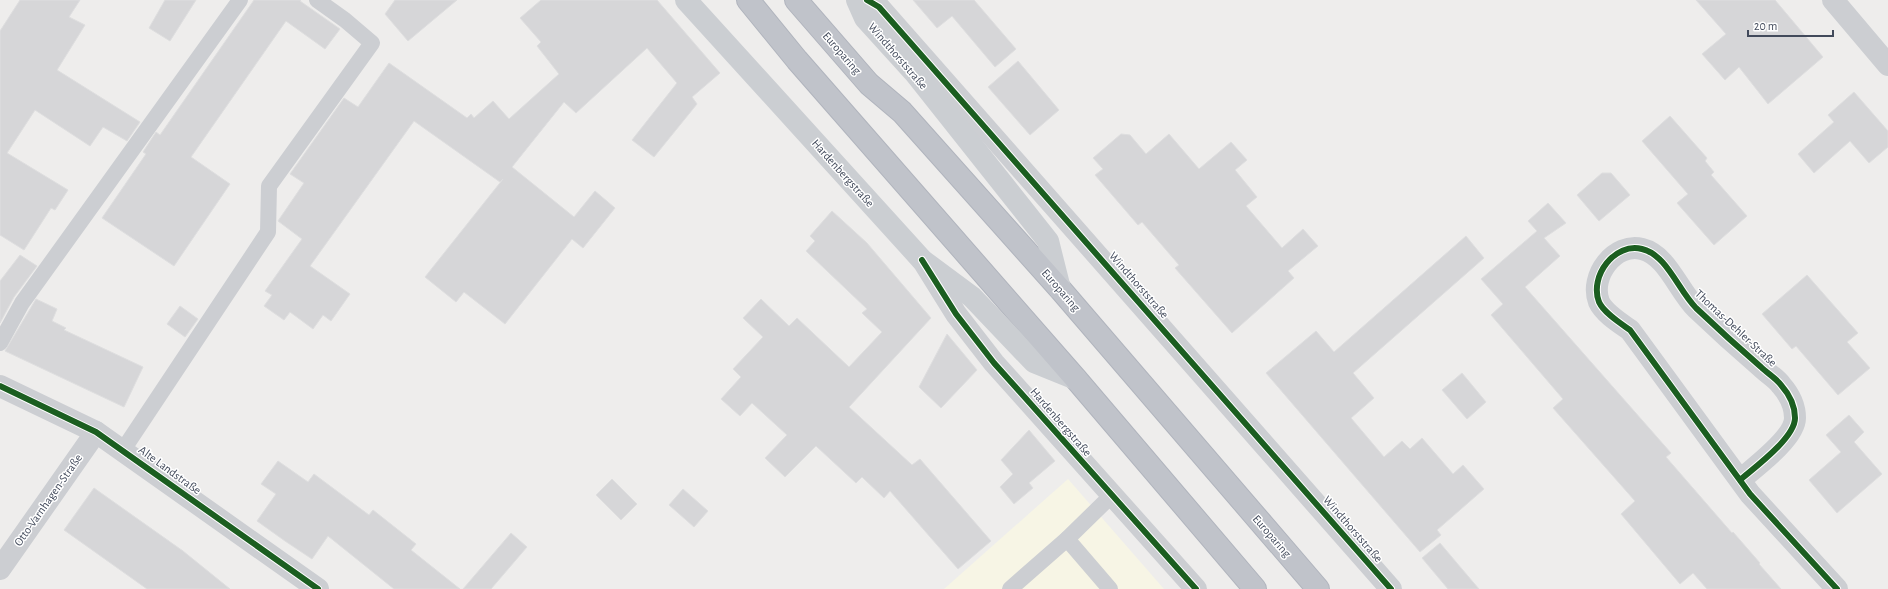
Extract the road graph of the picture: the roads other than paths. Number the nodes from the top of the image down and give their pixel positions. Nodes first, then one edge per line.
1 (240, 0) edge
2 (316, 0) edge
3 (686, 0) edge
4 (748, 0) edge
5 (796, 0) edge
6 (857, 0) edge
7 (867, 0) edge
8 (1833, 0) edge
9 (1888, 65) edge
10 (922, 260) junction
11 (1060, 289) junction
12 (0, 343) edge
13 (1076, 379) junction
14 (0, 386) edge
15 (96, 432) junction
16 (123, 450) junction
17 (1740, 480) junction
18 (1111, 496) junction
19 (1067, 539) junction
20 (0, 569) edge
21 (318, 589) edge
22 (1010, 589) edge
23 (1110, 589) edge
24 (1196, 589) edge
25 (1255, 589) edge
26 (1318, 589) edge
27 (1391, 589) edge
28 (1836, 589) edge

1 - 12 lane
2 - 16 lane
3 - 10 main road, Hardenbergstraße
4 - 13 highway
5 - 11 highway, Europaring
6 - 11 main road, Windthorststraße
7 - 27 street, Windthorststraße
8 - 9 street
10 - 13 main road
10 - 18 street, Hardenbergstraße
11 - 26 highway, Europaring
13 - 25 highway
14 - 15 street, Alte Landstraße
15 - 16 street, Alte Landstraße
15 - 20 street, Otto-Varnhagen-Straße
16 - 21 street, Alte Landstraße
17 - 17 street, Thomas-Dehler-Straße
17 - 28 street, Thomas-Dehler-Straße
18 - 19 lane
18 - 24 street, Hardenbergstraße
19 - 22 lane
19 - 23 lane

